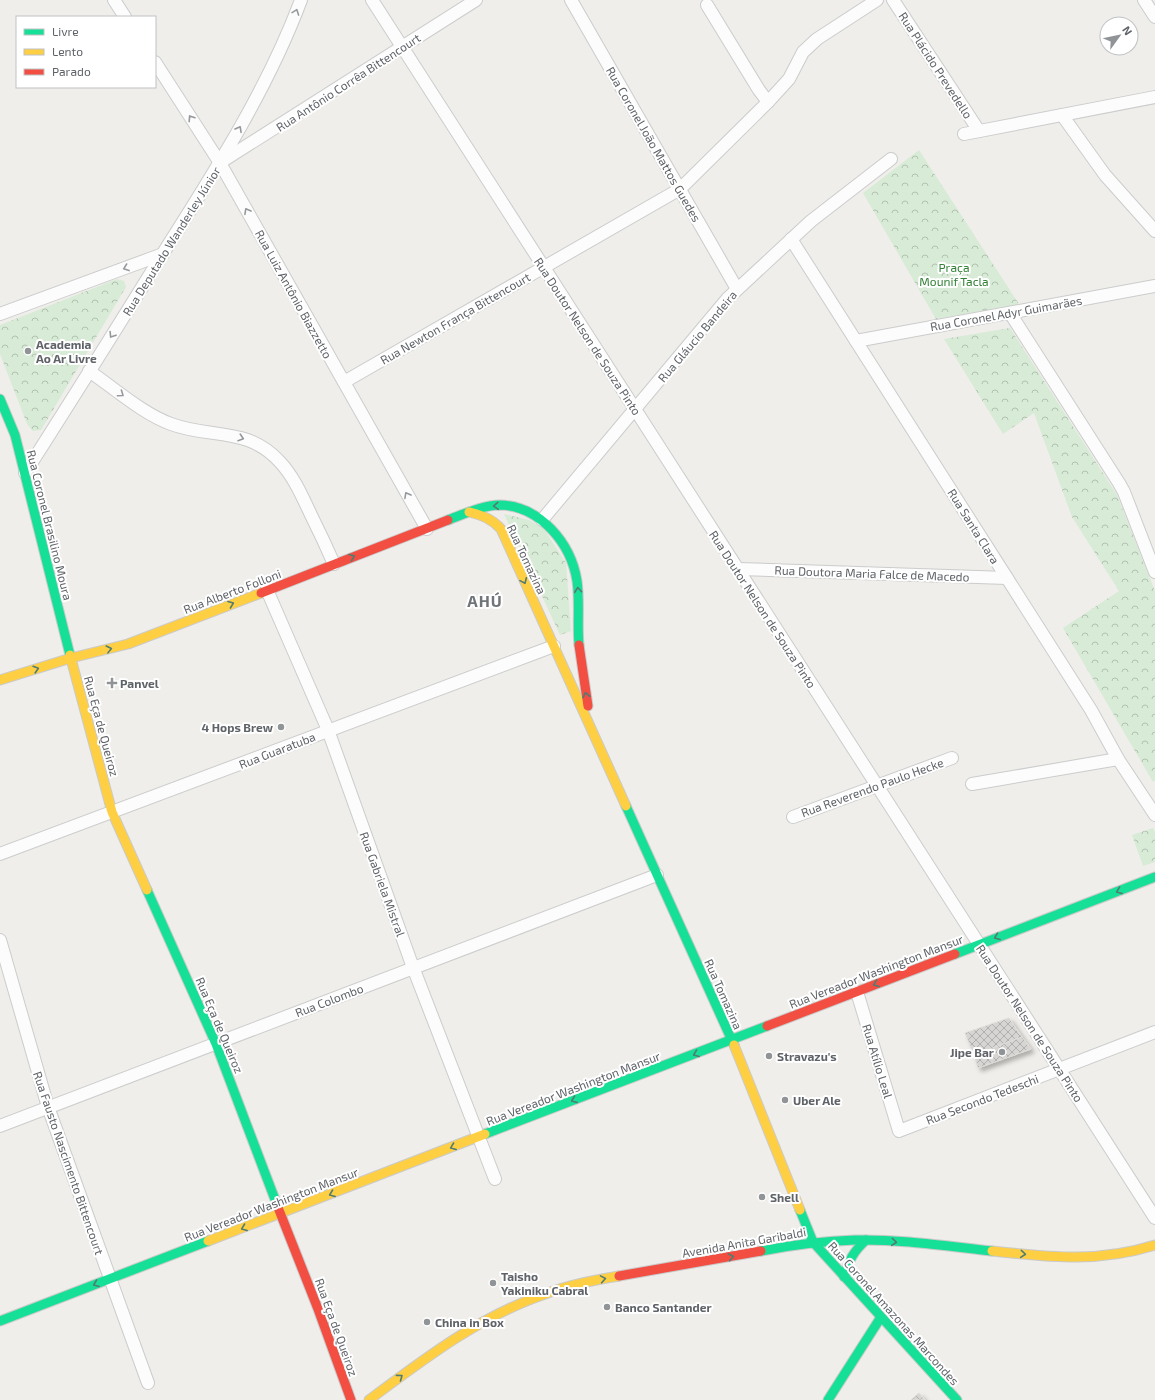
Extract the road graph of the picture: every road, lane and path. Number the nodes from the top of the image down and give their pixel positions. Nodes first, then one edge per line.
1 (114, 0) edge
2 (301, 0) edge
3 (372, 0) edge
4 (476, 0) edge
5 (571, 0) edge
6 (877, 0) edge
7 (893, 0) edge
8 (1144, 0) edge
9 (707, 4) dead end
10 (125, 16) edge
11 (1155, 17) edge
12 (402, 47) junction
13 (156, 64) edge
14 (1155, 97) edge
15 (768, 102) junction
16 (1062, 115) junction
17 (979, 131) junction
18 (964, 134) dead end
19 (891, 159) dead end
20 (220, 163) junction
21 (680, 189) junction
22 (1155, 231) edge
23 (791, 238) junction
24 (163, 254) junction
25 (544, 267) junction
26 (1155, 286) edge
27 (737, 289) junction
28 (1010, 313) junction
29 (0, 314) edge
30 (856, 341) junction
31 (89, 371) junction
32 (344, 382) junction
33 (0, 399) edge
34 (635, 409) junction
35 (25, 473) junction
36 (469, 512) junction
37 (542, 520) junction
38 (427, 529) junction
39 (334, 564) junction
40 (738, 569) junction
41 (1155, 572) edge
42 (1007, 578) junction
43 (267, 590) junction
44 (578, 629) junction
45 (562, 641) junction
46 (71, 658) junction
47 (0, 680) edge
48 (328, 730) junction
49 (952, 758) dead end
50 (605, 759) junction
51 (1118, 759) junction
52 (972, 784) dead end
53 (877, 786) junction
54 (112, 812) junction
55 (1155, 815) edge
56 (793, 817) dead end
57 (0, 854) edge
58 (657, 875) junction
59 (1155, 877) edge
60 (0, 940) edge
61 (979, 944) junction
62 (413, 968) junction
63 (857, 992) junction
64 (1155, 1032) edge
65 (732, 1040) junction
66 (216, 1044) junction
67 (1060, 1069) junction
68 (48, 1107) junction
69 (0, 1126) edge
70 (899, 1131) joint
71 (479, 1137) junction
72 (495, 1179) dead end
73 (280, 1214) junction
74 (1155, 1218) edge
75 (866, 1240) junction
76 (813, 1242) junction
77 (1155, 1245) edge
78 (844, 1277) junction
79 (110, 1279) junction
80 (881, 1317) junction
81 (0, 1322) edge
82 (148, 1383) dead end
83 (351, 1400) edge
84 (369, 1400) edge
85 (828, 1400) edge
86 (957, 1400) edge

1 - 10 street
20 -> 2 street, Rua Deputado Wanderley Júnior
3 - 12 street, Rua Doutor Nelson de Souza Pinto
4 - 12 street, Rua Antônio Corrêa Bittencourt
5 - 21 street, Rua Coronel João Mattos Guedes
6 - 15 street, Rua Newton França Bittencourt
7 - 17 street, Rua Plácido Prevedello
8 - 11 street
9 - 15 street
12 - 20 street, Rua Antônio Corrêa Bittencourt
12 - 25 street, Rua Doutor Nelson de Souza Pinto
20 -> 13 street, Rua Luiz Antônio Biazzetto
14 - 16 street
15 - 21 street, Rua Newton França Bittencourt
16 - 17 street
16 - 22 street
17 - 18 street
19 - 23 street, Rua Gláucio Bandeira
20 - 24 street, Rua Deputado Wanderley Júnior
32 -> 20 street, Rua Luiz Antônio Biazzetto
21 - 25 street, Rua Newton França Bittencourt
21 - 27 street, Rua Coronel João Mattos Guedes
23 - 27 street, Rua Gláucio Bandeira
23 - 30 street, Rua Santa Clara
24 -> 29 street
24 -> 31 street, Rua Deputado Wanderley Júnior
25 - 32 street, Rua Newton França Bittencourt
25 - 34 street, Rua Doutor Nelson de Souza Pinto
26 - 28 street, Rua Coronel Adyr Guimarães
27 - 34 street, Rua Gláucio Bandeira
28 - 30 street, Rua Coronel Adyr Guimarães
28 - 41 street
30 - 42 street, Rua Santa Clara
31 - 35 street, Rua Deputado Wanderley Júnior
31 -> 39 street
38 -> 32 street, Rua Luiz Antônio Biazzetto
33 - 35 main road, Rua Coronel Brasilino Moura
34 - 37 street, Rua Gláucio Bandeira
34 - 40 street, Rua Doutor Nelson de Souza Pinto
35 - 46 main road, Rua Coronel Brasilino Moura
37 -> 36 main road, Rua Tomazina
36 - 38 main road, Rua Alberto Folloni
36 -> 45 main road, Rua Tomazina
44 -> 37 main road, Rua Tomazina
39 -> 38 main road, Rua Alberto Folloni
39 - 43 main road, Rua Alberto Folloni
40 - 42 street, Rua Doutora Maria Falce de Macedo
40 - 53 street, Rua Doutor Nelson de Souza Pinto
42 - 51 street, Rua Santa Clara
46 -> 43 main road, Rua Alberto Folloni
43 - 48 street, Rua Gabriela Mistral
44 - 45 main road
50 -> 44 main road, Rua Tomazina
45 - 48 street, Rua Guaratuba
45 - 50 main road, Rua Tomazina
47 -> 46 main road, Rua Alberto Folloni
46 - 54 main road, Rua Eça de Queiroz
48 - 54 street, Rua Guaratuba
48 - 62 street, Rua Gabriela Mistral
49 - 53 street, Rua Reverendo Paulo Hecke
50 - 58 main road, Rua Tomazina
51 - 52 street
51 - 55 street, Rua Santa Clara
53 - 56 street, Rua Reverendo Paulo Hecke
53 - 61 street, Rua Doutor Nelson de Souza Pinto
54 - 57 street, Rua Guaratuba
54 - 66 main road, Rua Eça de Queiroz
58 - 62 street, Rua Colombo
58 - 65 main road, Rua Tomazina
59 -> 61 main road, Rua Vereador Washington Mansur
60 - 68 street, Rua Fausto Nascimento Bittencourt
61 -> 63 main road, Rua Vereador Washington Mansur
61 - 67 street, Rua Doutor Nelson de Souza Pinto
62 - 66 street, Rua Colombo
62 - 71 street, Rua Gabriela Mistral
63 - 65 main road, Rua Vereador Washington Mansur
63 - 70 street, Rua Atílio Leal
64 - 67 street, Rua Secondo Tedeschi
65 -> 71 main road, Rua Vereador Washington Mansur
65 - 76 main road, Rua Tomazina
66 - 68 street, Rua Colombo
66 - 73 main road, Rua Eça de Queiroz
67 - 70 street, Rua Secondo Tedeschi
67 - 74 street, Rua Doutor Nelson de Souza Pinto
68 - 69 street, Rua Colombo
68 - 79 street, Rua Fausto Nascimento Bittencourt
71 - 72 street, Rua Gabriela Mistral
71 -> 73 main road, Rua Vereador Washington Mansur
73 -> 79 main road, Rua Vereador Washington Mansur
73 - 83 main road, Rua Eça de Queiroz
75 - 76 main road, Avenida Anita Garibaldi
75 -> 77 main road, Avenida Anita Garibaldi
75 - 78 main road
76 - 78 main road, Rua Coronel Amazonas Marcondes
84 -> 76 main road, Avenida Anita Garibaldi
78 - 80 main road, Rua Coronel Amazonas Marcondes
79 -> 81 main road, Rua Vereador Washington Mansur
79 - 82 street, Rua Fausto Nascimento Bittencourt
80 - 85 main road
80 - 86 main road, Rua Coronel Amazonas Marcondes

